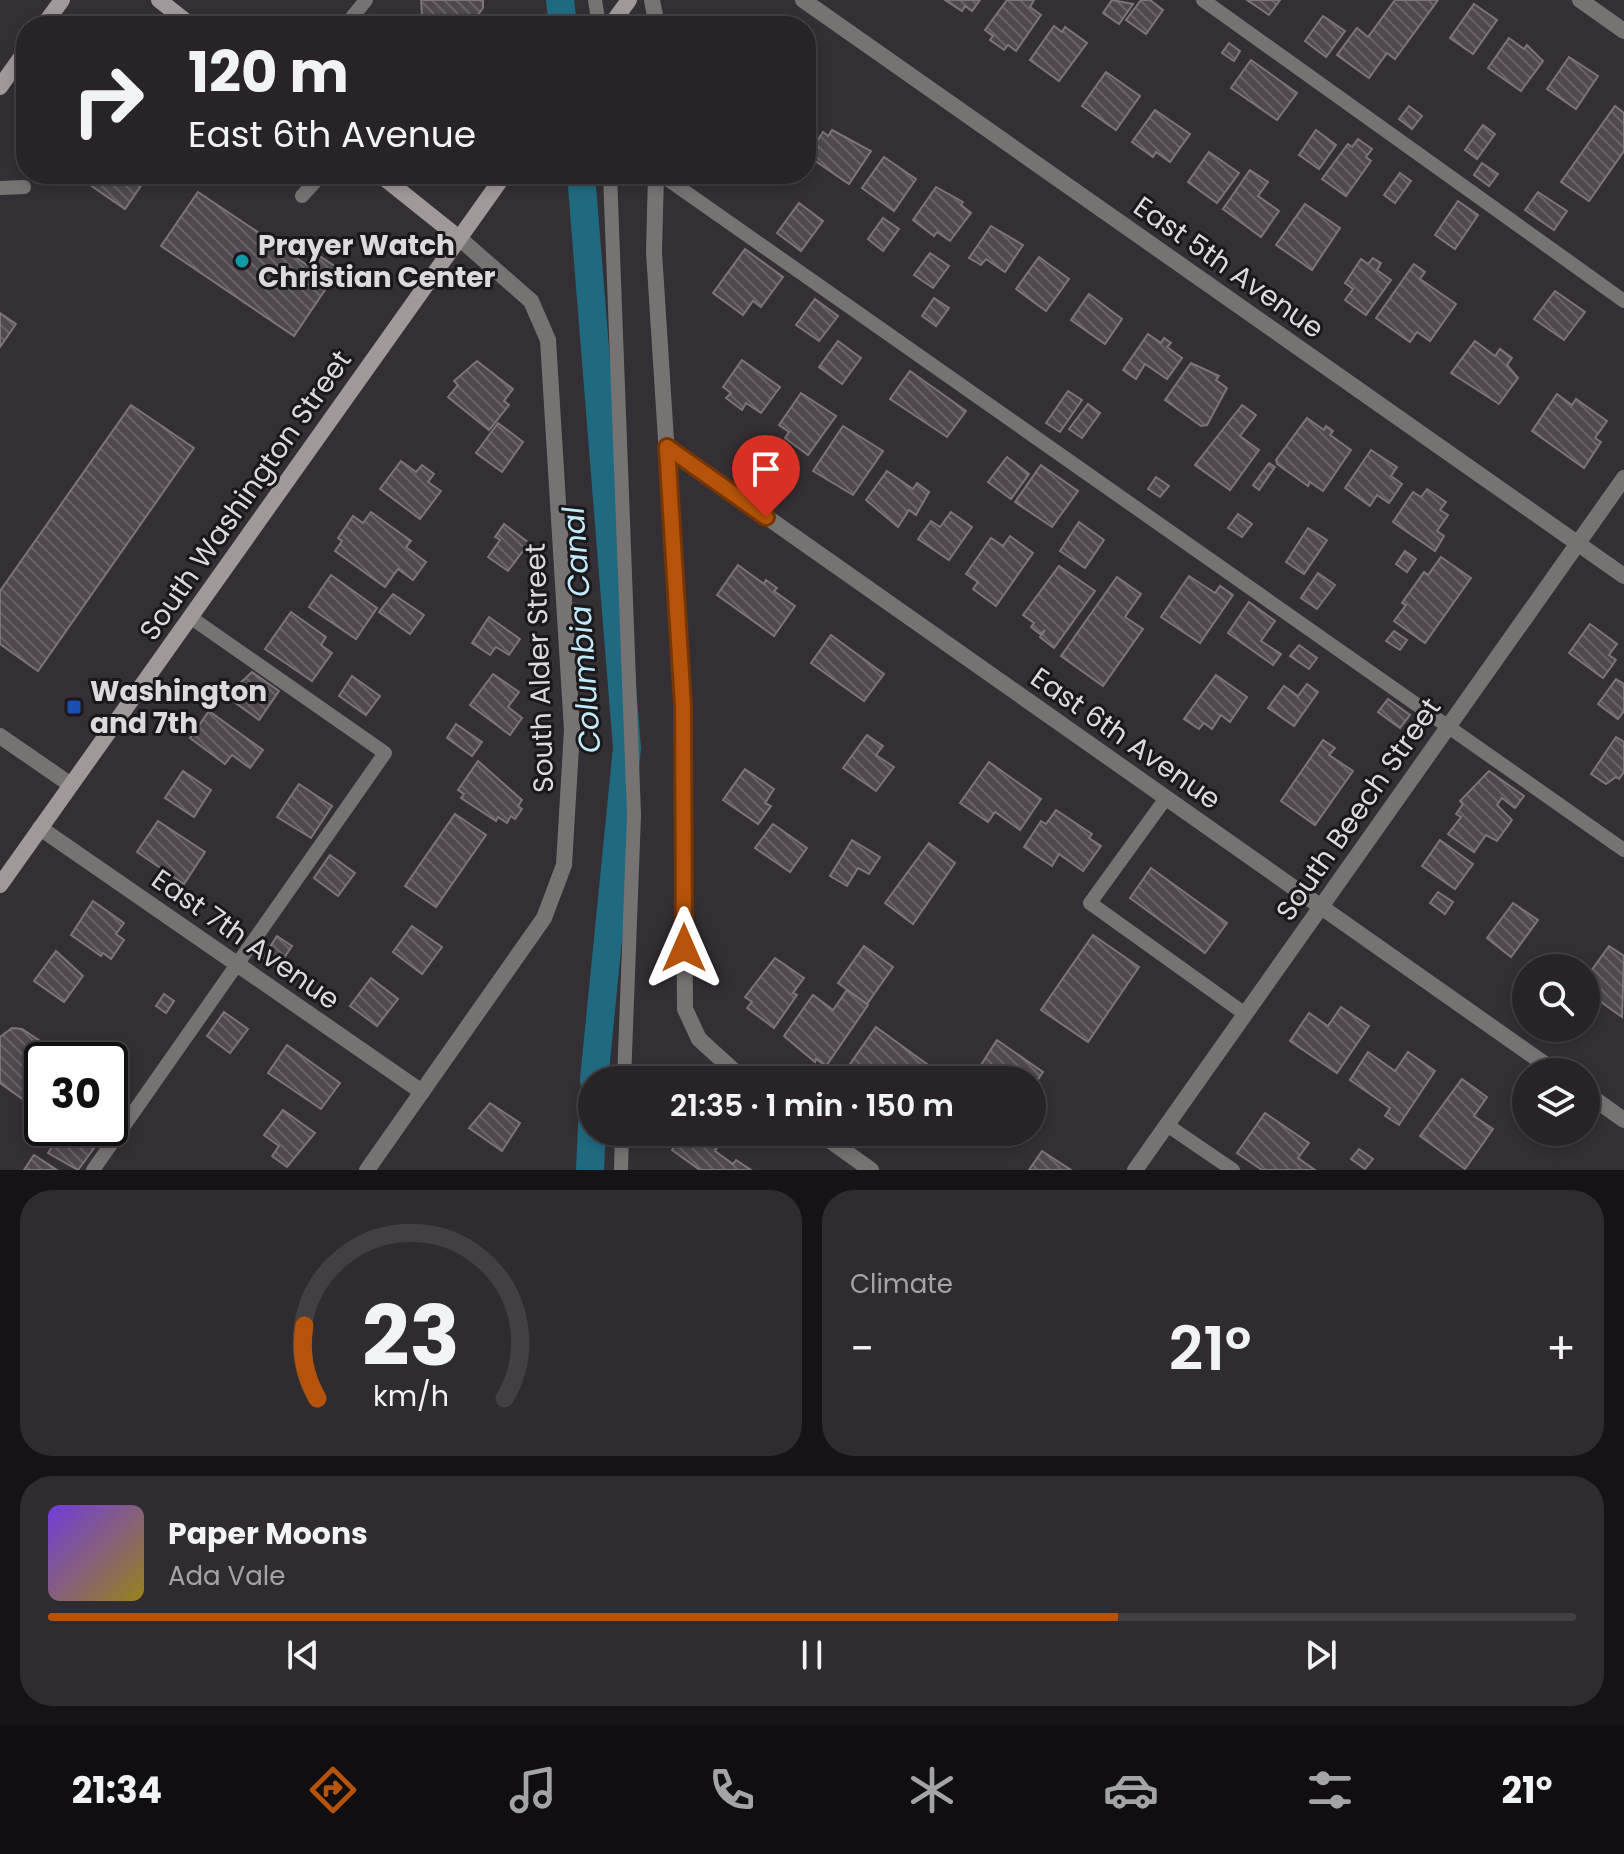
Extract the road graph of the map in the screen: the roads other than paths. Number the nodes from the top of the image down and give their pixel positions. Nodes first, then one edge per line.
1 (159, 0) edge
2 (366, 0) edge
3 (803, 0) edge
4 (1203, 0) edge
5 (1580, 0) edge
6 (179, 16) edge
7 (353, 16) edge
8 (1624, 31) edge
9 (16, 64) edge
10 (0, 87) edge
11 (313, 184) edge
12 (392, 184) edge
13 (498, 184) edge
14 (610, 184) edge
15 (657, 184) edge
16 (672, 184) edge
17 (24, 187) dead end
18 (0, 188) edge
19 (302, 196) dead end
20 (459, 238) junction
21 (1624, 301) edge
22 (667, 447) junction
23 (1624, 478) edge
24 (1578, 543) junction
25 (1624, 576) edge
26 (190, 617) junction
27 (1448, 727) junction
28 (0, 736) edge
29 (71, 785) junction
30 (1166, 798) junction
31 (40, 828) junction
32 (1624, 850) edge
33 (0, 885) edge
34 (1321, 907) junction
35 (238, 965) junction
36 (1245, 1014) junction
37 (1536, 1058) edge
38 (625, 1066) edge
39 (729, 1066) edge
40 (422, 1092) junction
41 (1600, 1103) edge
42 (1624, 1120) edge
43 (1167, 1125) junction
44 (622, 1146) edge
45 (838, 1146) edge
46 (93, 1170) edge
47 (367, 1170) edge
48 (621, 1170) edge
49 (871, 1170) edge
50 (1135, 1170) edge
51 (1233, 1170) edge

1 - 6 main road
2 - 7 lane
3 - 24 street, East 5th Avenue
4 - 21 lane
5 - 8 street
9 - 10 main road
11 - 19 lane
12 - 20 main road
13 - 20 main road, South Washington Street
14 - 38 lane
15 - 22 street
16 - 27 lane
17 - 18 lane
20 - 26 main road, South Washington Street
20 - 40 street, South Alder Street
22 - 30 street, East 6th Avenue
22 - 39 street
23 - 24 street, South Beech Street
24 - 25 street, East 5th Avenue
24 - 27 street, South Beech Street
26 - 29 main road, South Washington Street
26 - 35 lane
27 - 32 lane
27 - 34 street, South Beech Street
28 - 29 street
29 - 31 main road, South Washington Street
30 - 34 street, East 6th Avenue
30 - 36 lane
31 - 33 main road, South Washington Street
31 - 35 street, East 7th Avenue
34 - 36 street, South Beech Street
34 - 37 street, East 6th Avenue
35 - 40 street, East 7th Avenue
35 - 46 lane
36 - 43 street, South Beech Street
40 - 47 street, South Alder Street
41 - 42 street
43 - 50 street, South Beech Street
43 - 51 lane
44 - 48 lane
45 - 49 street

